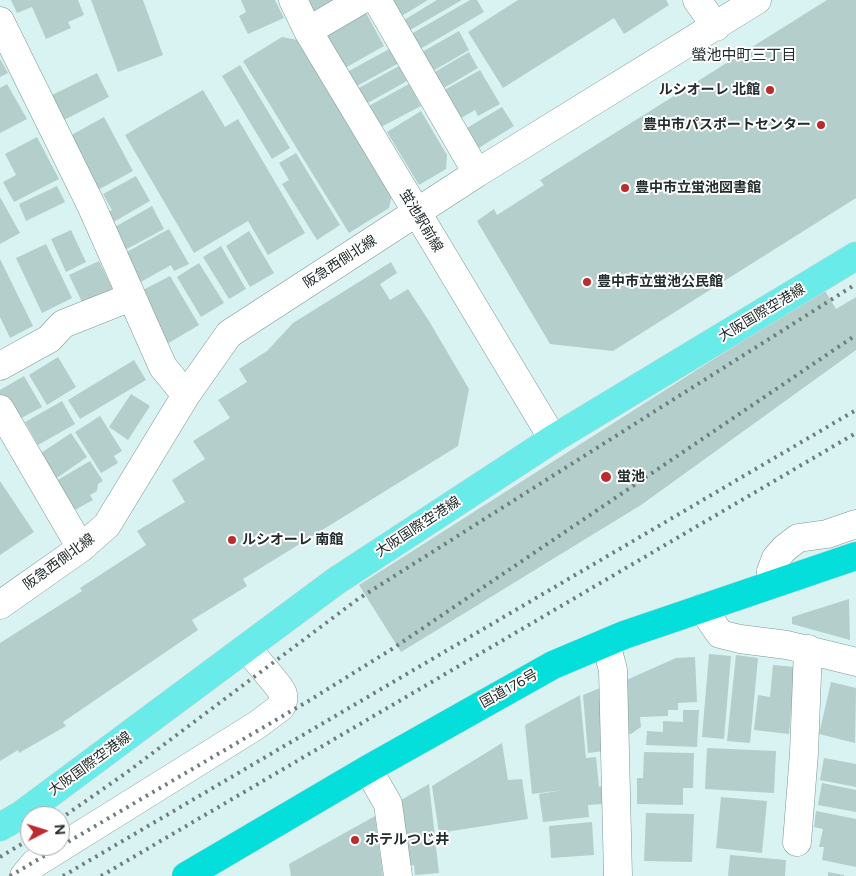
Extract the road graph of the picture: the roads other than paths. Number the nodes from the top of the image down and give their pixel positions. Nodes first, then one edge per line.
1 (293, 0) edge
2 (361, 0) edge
3 (376, 0) edge
4 (697, 0) edge
5 (757, 0) edge
6 (0, 20) edge
7 (716, 27) junction
8 (308, 31) junction
9 (478, 174) junction
10 (416, 213) junction
11 (856, 256) edge
12 (131, 297) junction
13 (0, 366) edge
14 (186, 395) junction
15 (0, 409) edge
16 (553, 439) junction
17 (856, 524) edge
18 (81, 548) junction
19 (856, 556) edge
20 (770, 585) junction
21 (0, 605) edge
22 (702, 608) junction
23 (606, 643) junction
24 (247, 648) junction
25 (808, 649) junction
26 (856, 662) edge
27 (368, 769) junction
28 (0, 827) edge
29 (797, 842) dead end
30 (24, 876) edge
31 (186, 876) edge
32 (398, 876) edge
33 (618, 876) edge

1 - 8 street, 蛍池駅前線
2 - 8 street
3 - 9 street
4 - 7 street
5 - 7 street, 阪急西側北線
6 - 12 street
7 - 9 street, 阪急西側北線
8 - 10 street, 蛍池駅前線
9 - 10 street, 阪急西側北線
10 - 14 street, 阪急西側北線
10 - 16 street, 蛍池駅前線
11 - 16 main road, 大阪国際空港線
12 - 13 street
12 - 14 street
14 - 18 street, 阪急西側北線
15 - 18 street
16 - 24 main road, 大阪国際空港線
17 - 20 street
18 - 21 street, 阪急西側北線
19 - 20 highway, 国道176号
20 - 22 highway, 国道176号
22 - 23 highway, 国道176号
22 - 25 street
23 - 27 highway, 国道176号
23 - 33 street
24 - 28 main road, 大阪国際空港線
24 - 30 street
25 - 26 street
25 - 29 street
27 - 31 highway, 国道176号
27 - 32 street

